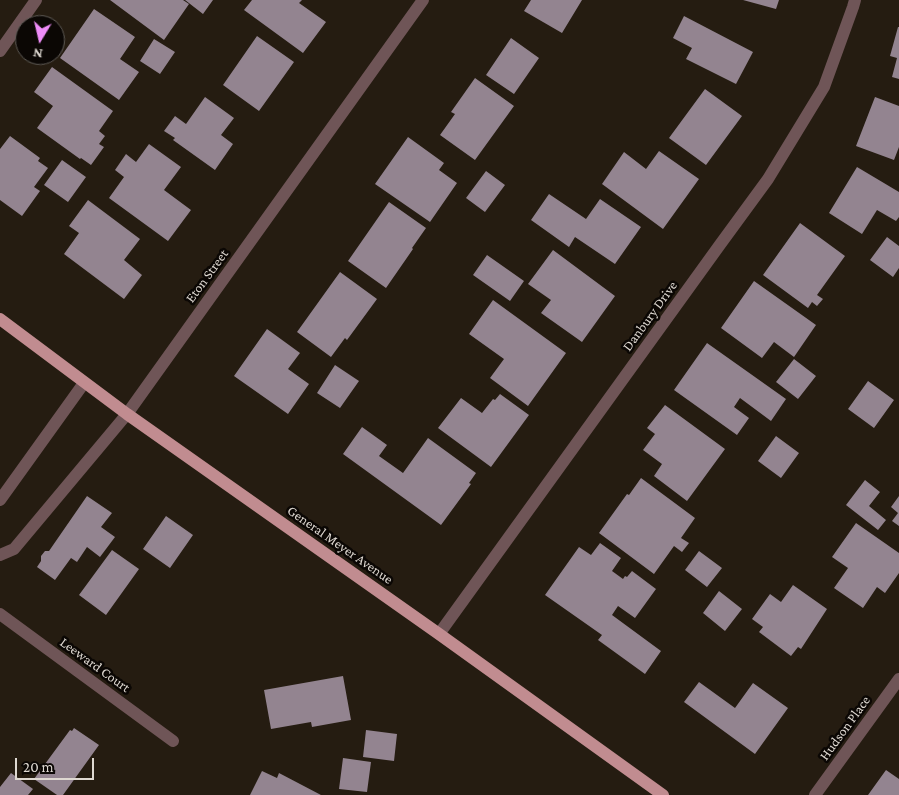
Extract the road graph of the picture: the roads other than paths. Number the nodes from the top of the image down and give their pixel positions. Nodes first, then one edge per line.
1 (36, 0) edge
2 (423, 0) edge
3 (855, 0) edge
4 (2, 43) edge
5 (0, 319) edge
6 (84, 383) junction
7 (127, 414) junction
8 (0, 500) edge
9 (0, 555) edge
10 (0, 614) edge
11 (439, 634) junction
12 (899, 680) edge
13 (173, 741) dead end
14 (663, 795) edge
15 (815, 795) edge

1 - 4 street
2 - 7 street, Eton Street
3 - 11 street, Danbury Drive
5 - 6 main road, General Meyer Avenue
6 - 7 main road, General Meyer Avenue
6 - 8 street
7 - 9 street, Eton Street
7 - 11 main road, General Meyer Avenue
10 - 13 street, Leeward Court
11 - 14 main road, General Meyer Avenue
12 - 15 street, Hudson Place

